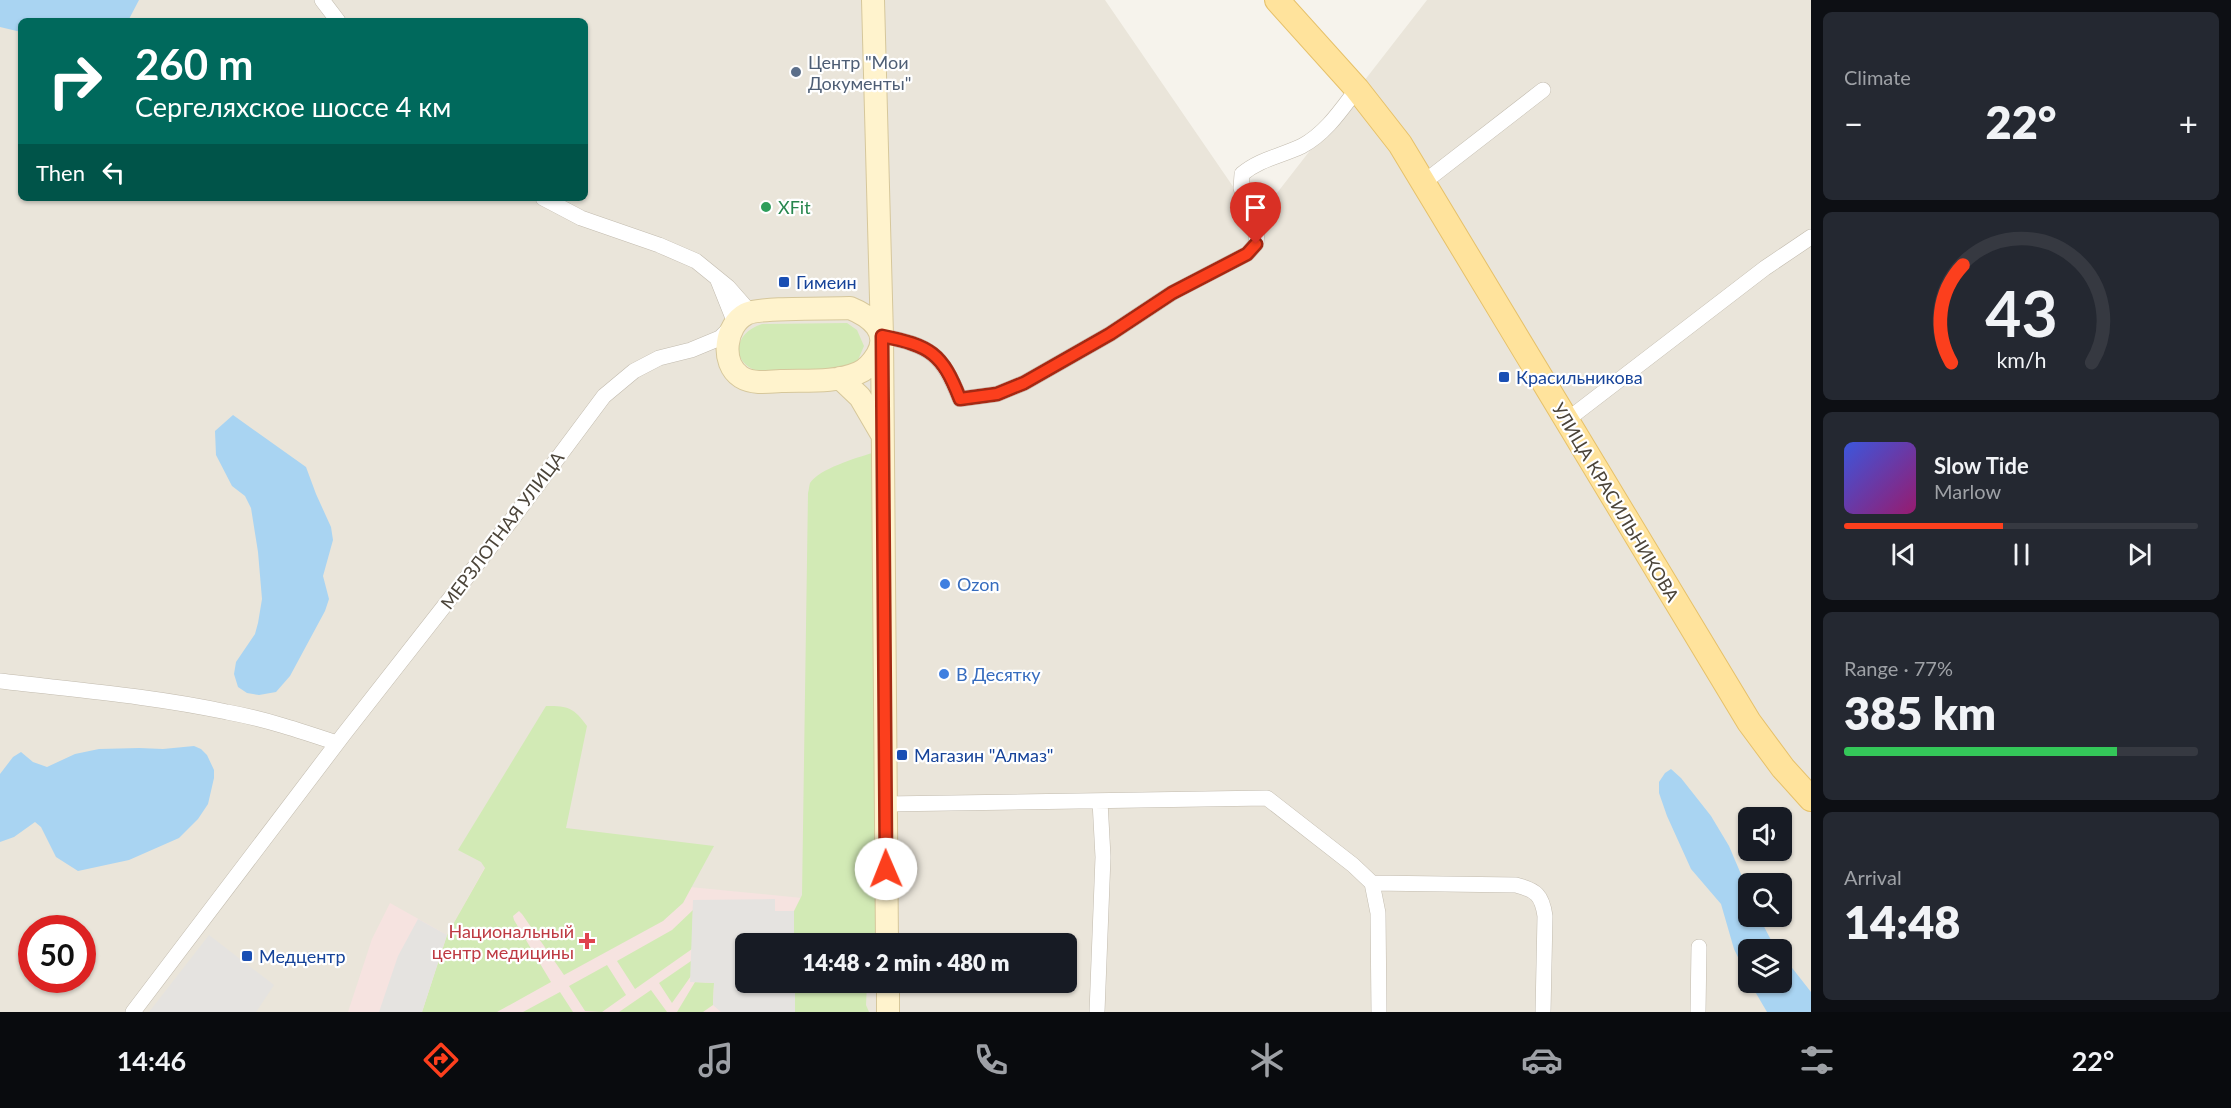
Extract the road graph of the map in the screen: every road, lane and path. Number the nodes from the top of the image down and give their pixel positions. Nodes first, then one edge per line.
1 (322, 0) edge
2 (873, 0) edge
3 (1277, 0) edge
4 (336, 18) edge
5 (1358, 89) junction
6 (1543, 90) dead end
7 (1423, 183) junction
8 (549, 201) edge
9 (1811, 237) edge
10 (880, 259) junction
11 (850, 308) junction
12 (743, 318) junction
13 (882, 336) junction
14 (691, 350) junction
15 (727, 352) junction
16 (840, 378) junction
17 (1567, 420) junction
18 (883, 437) junction
19 (0, 681) edge
20 (337, 743) junction
21 (1811, 799) edge
22 (1100, 801) junction
23 (885, 804) junction
24 (1372, 883) junction
25 (887, 933) edge
26 (1699, 947) dead end
27 (888, 993) edge
28 (133, 1012) edge
29 (888, 1012) edge
30 (1097, 1012) edge
31 (1379, 1012) edge
32 (1543, 1012) edge
33 (1698, 1012) edge

1 - 4 street
2 - 10 main road
3 - 5 main road, УЛИЦА КРАСИЛЬНИКОВА
5 - 7 main road, УЛИЦА КРАСИЛЬНИКОВА
5 - 13 street
6 - 7 street
7 - 17 main road, УЛИЦА КРАСИЛЬНИКОВА
8 - 12 street
9 - 17 street
10 - 11 main road
10 - 13 main road
11 - 12 main road
11 - 13 main road
12 - 14 street
12 - 15 main road
13 - 16 main road
13 - 18 main road
14 - 15 street
14 - 20 street, МЕРЗЛОТНАЯ УЛИЦА
15 - 16 main road
16 - 18 main road
17 - 21 main road, УЛИЦА КРАСИЛЬНИКОВА
18 - 23 main road
19 - 20 street
20 - 28 street, МЕРЗЛОТНАЯ УЛИЦА
22 - 23 street
22 - 24 street
22 - 30 street
23 - 25 main road
24 - 31 street
24 - 32 street
26 - 33 street
27 - 29 main road

